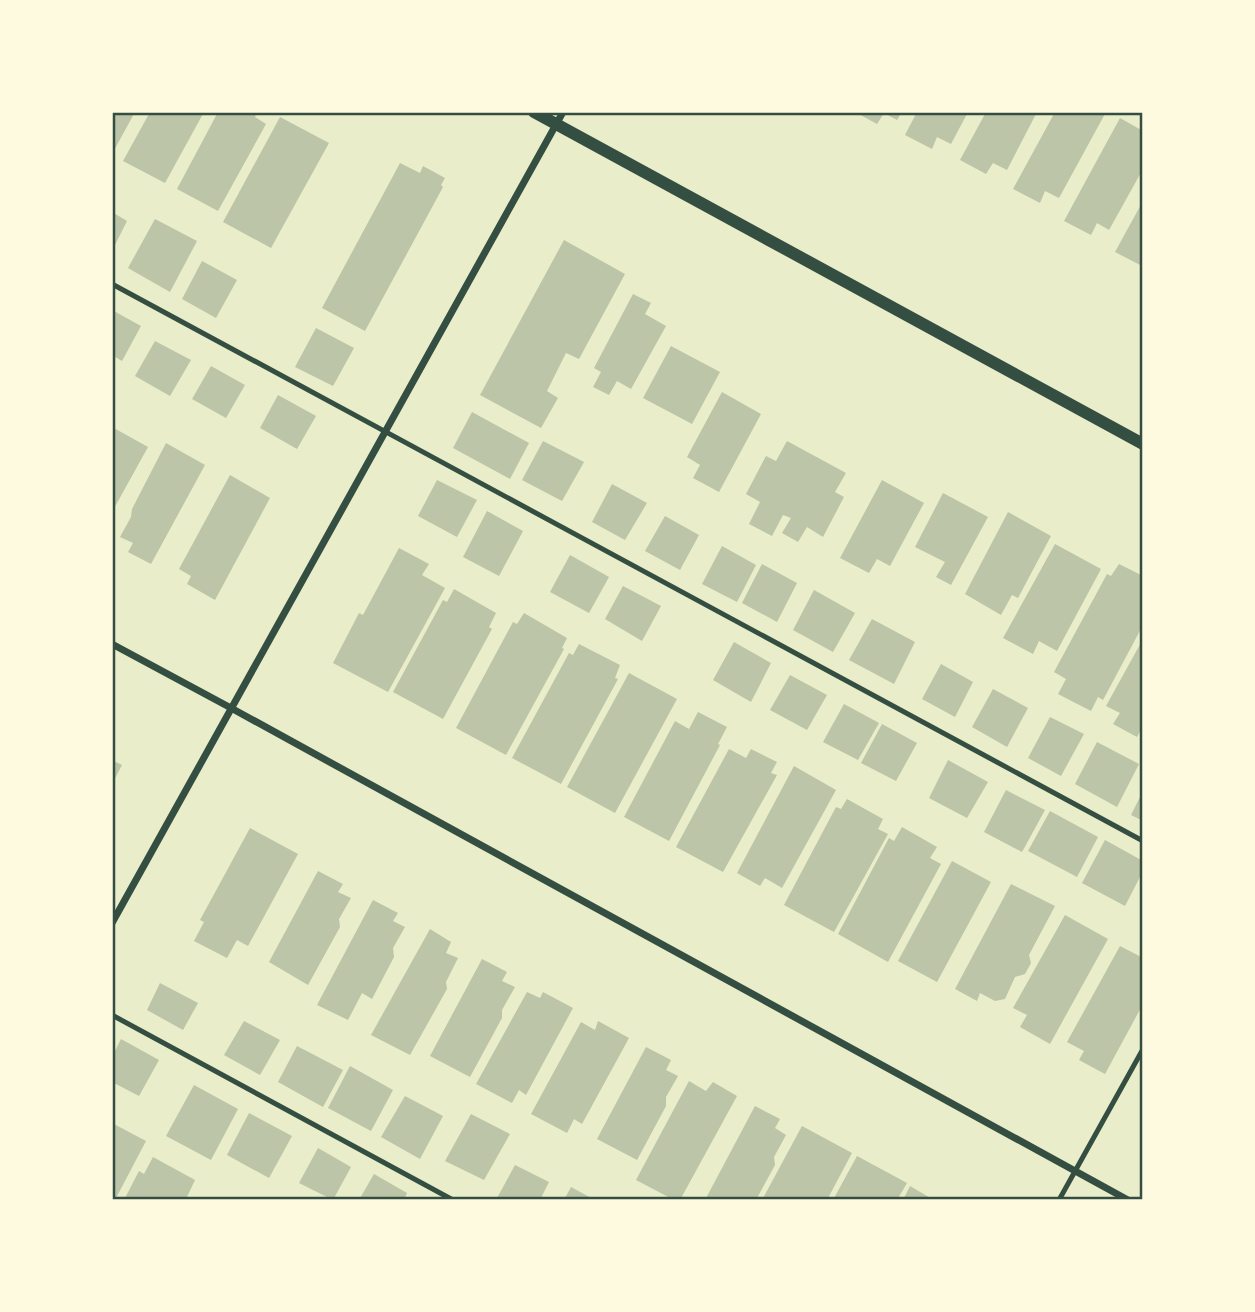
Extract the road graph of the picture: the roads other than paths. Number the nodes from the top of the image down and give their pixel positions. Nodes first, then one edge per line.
1 (534, 112) edge
2 (563, 112) edge
3 (556, 124) junction
4 (112, 284) edge
5 (385, 431) junction
6 (1143, 444) edge
7 (112, 644) edge
8 (231, 708) junction
9 (1143, 841) edge
10 (112, 923) edge
11 (112, 1015) edge
12 (1143, 1049) edge
13 (1075, 1171) junction
14 (453, 1200) edge
15 (1059, 1200) edge
16 (1128, 1200) edge

1 - 3 street
2 - 3 street
3 - 5 street
3 - 6 street
4 - 5 lane
5 - 8 street
5 - 9 lane
7 - 8 street
8 - 10 street
8 - 13 street
11 - 14 lane
12 - 13 lane
13 - 15 lane
13 - 16 street

